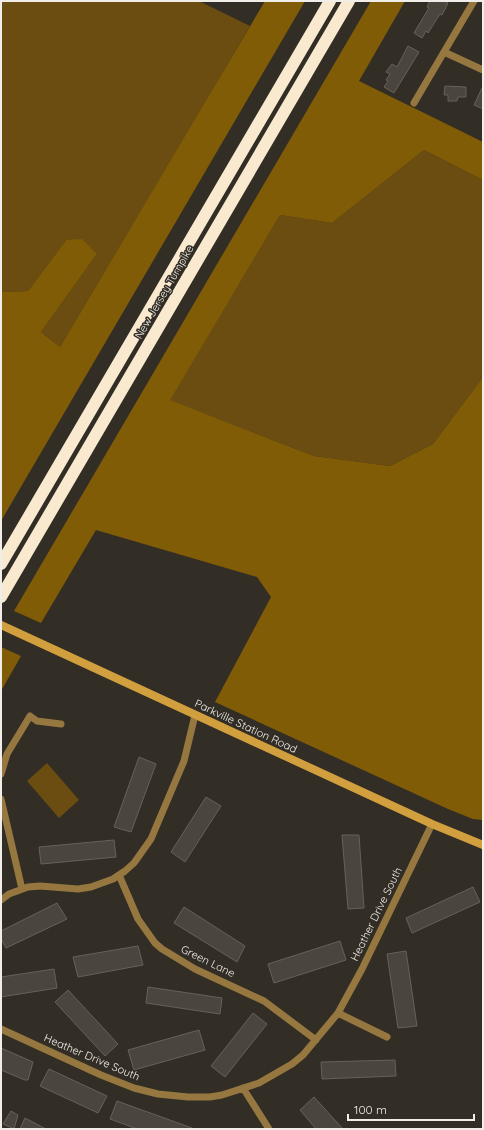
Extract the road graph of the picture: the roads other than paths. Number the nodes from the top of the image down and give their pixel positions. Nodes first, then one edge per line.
1 (330, 1) edge
2 (349, 1) edge
3 (474, 1) edge
4 (444, 52) junction
5 (483, 70) edge
6 (414, 103) dead end
7 (1, 564) edge
8 (1, 597) edge
9 (1, 625) edge
10 (195, 715) junction
11 (61, 724) dead end
12 (1, 774) edge
13 (1, 799) edge
14 (432, 824) junction
15 (483, 845) edge
16 (119, 875) junction
17 (22, 889) junction
18 (1, 900) edge
19 (338, 1013) junction
20 (1, 1029) edge
21 (387, 1037) dead end
22 (316, 1040) junction
23 (243, 1088) junction
24 (269, 1129) edge

1 - 7 highway, New Jersey Turnpike
2 - 8 highway, New Jersey Turnpike
3 - 4 street
4 - 5 street
4 - 6 street
9 - 10 main road, Parkville Station Road
10 - 14 main road, Parkville Station Road
10 - 16 street
11 - 12 street
13 - 17 street
14 - 15 main road, Parkville Station Road
14 - 19 street, Heather Drive South
16 - 17 street
16 - 22 street, Green Lane
17 - 18 street
19 - 21 street
19 - 22 street, Heather Drive South
20 - 23 street, Heather Drive South
22 - 23 street, Heather Drive South
23 - 24 street

